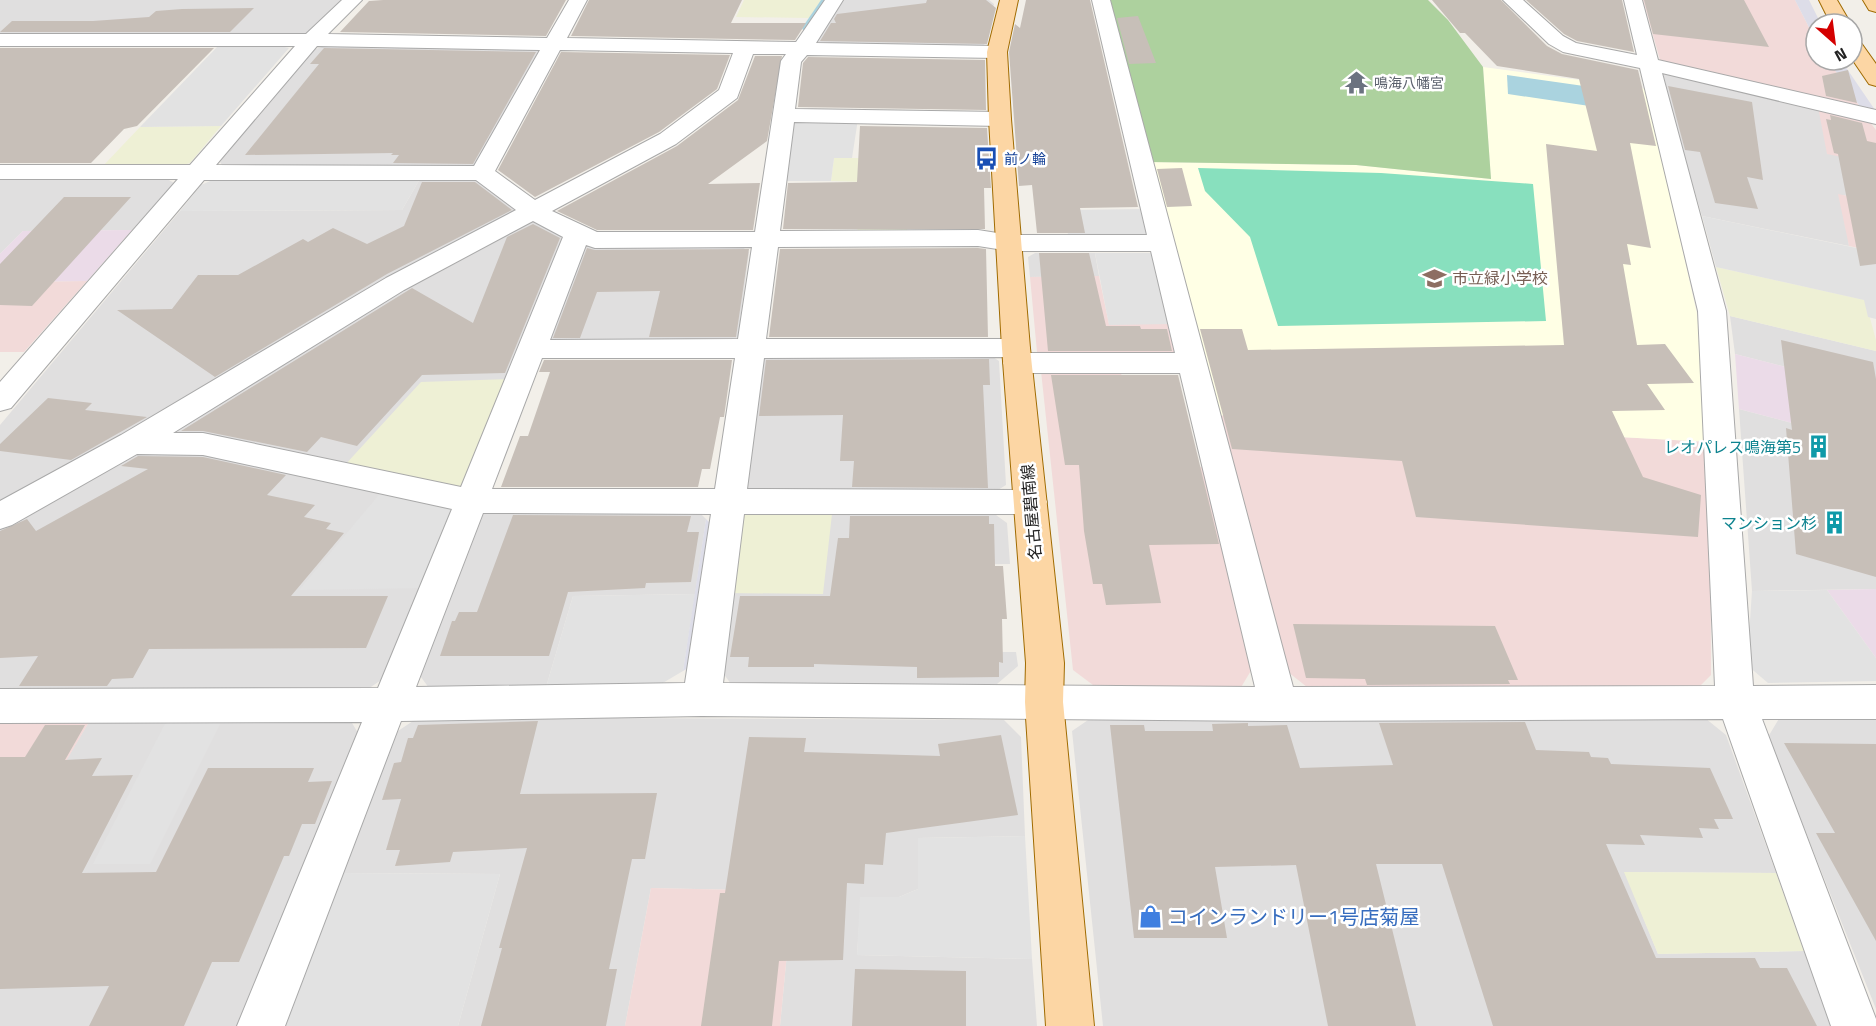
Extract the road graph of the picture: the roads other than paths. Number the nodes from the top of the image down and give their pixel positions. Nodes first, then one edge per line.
1 (353, 0) edge
2 (578, 0) edge
3 (834, 0) edge
4 (1009, 0) edge
5 (1101, 0) edge
6 (1512, 0) edge
7 (1633, 0) edge
8 (1872, 0) edge
9 (1876, 6) edge
10 (0, 40) edge
11 (310, 40) junction
12 (551, 44) junction
13 (745, 48) junction
14 (802, 48) junction
15 (996, 52) junction
16 (1864, 62) edge
17 (1651, 64) junction
18 (1876, 80) edge
19 (782, 116) junction
20 (1876, 117) edge
21 (1000, 119) junction
22 (197, 171) junction
23 (0, 172) edge
24 (482, 173) junction
25 (535, 210) junction
26 (578, 235) junction
27 (766, 238) junction
28 (1010, 243) junction
29 (1162, 243) junction
30 (751, 348) junction
31 (533, 349) junction
32 (1016, 355) junction
33 (1191, 363) junction
34 (0, 400) edge
35 (132, 442) junction
36 (472, 501) junction
37 (728, 501) junction
38 (1031, 502) junction
39 (0, 516) edge
40 (702, 699) junction
41 (1044, 702) junction
42 (1736, 702) junction
43 (1876, 702) edge
44 (390, 704) junction
45 (1278, 704) junction
46 (0, 706) edge
47 (261, 1026) edge
48 (1070, 1026) edge
49 (1855, 1026) edge

1 - 11 street
2 - 12 street
3 - 14 street
4 - 15 main road, 名古屋碧南線
5 - 29 street
6 - 17 street
7 - 17 street
8 - 9 main road
10 - 11 street
11 - 12 street
11 - 22 street
12 - 13 street
12 - 24 street
13 - 14 street
13 - 25 street
14 - 15 street
14 - 19 street
15 - 21 main road, 名古屋碧南線
16 - 18 main road
17 - 20 street
17 - 42 street
19 - 21 street
19 - 27 street
21 - 28 main road, 名古屋碧南線
22 - 23 street
22 - 24 street
22 - 34 street
24 - 25 street
25 - 26 street
25 - 35 street
26 - 27 street
26 - 31 street
27 - 28 street
27 - 30 street
28 - 29 street
28 - 32 main road, 名古屋碧南線
29 - 33 street
30 - 31 street
30 - 32 street
30 - 37 street
31 - 36 street
32 - 33 street
32 - 38 main road, 名古屋碧南線
33 - 45 street
35 - 36 street
35 - 39 street
36 - 37 street
36 - 44 street
37 - 38 street
37 - 40 street
38 - 41 main road, 名古屋碧南線
40 - 41 street
40 - 44 street
41 - 45 street
41 - 48 main road, 名古屋碧南線
42 - 43 street
42 - 45 street
42 - 49 street
44 - 46 street
44 - 47 street

